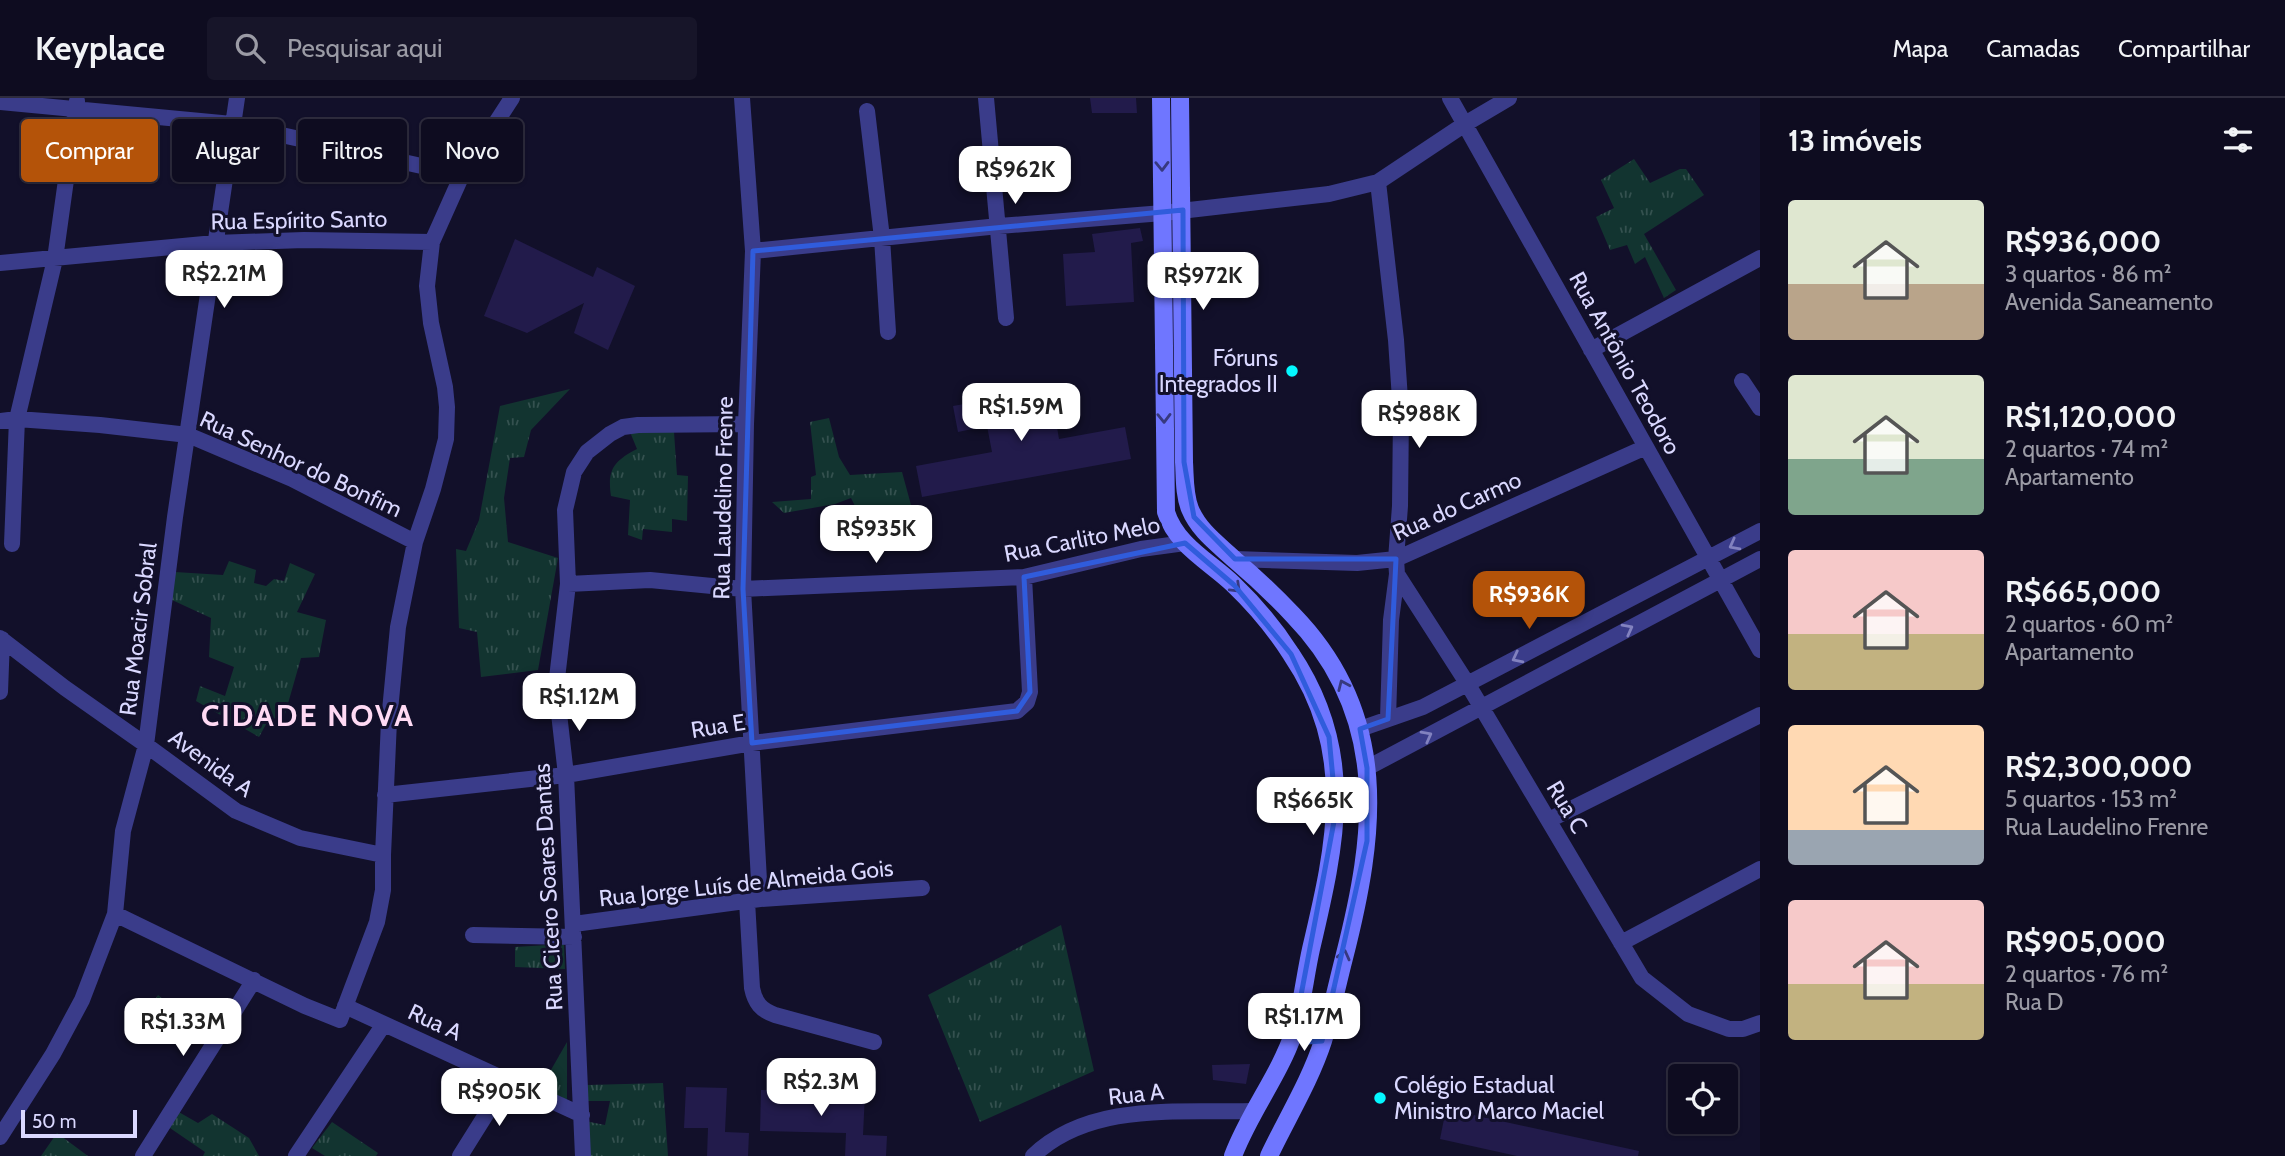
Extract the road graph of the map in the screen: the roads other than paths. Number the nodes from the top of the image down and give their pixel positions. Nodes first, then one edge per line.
1 (237, 98) edge
2 (512, 98) edge
3 (742, 98) edge
4 (986, 98) edge
5 (1161, 98) edge
6 (1180, 98) edge
7 (1450, 98) edge
8 (1509, 98) edge
9 (0, 102) edge
10 (76, 103) edge
11 (867, 111) dead end
12 (195, 119) edge
13 (233, 119) edge
14 (498, 119) edge
15 (1465, 124) junction
16 (284, 136) edge
17 (421, 166) edge
18 (224, 182) edge
19 (459, 182) edge
20 (1378, 182) junction
21 (1183, 210) junction
22 (1163, 213) junction
23 (999, 226) junction
24 (883, 238) junction
25 (432, 242) junction
26 (215, 243) junction
27 (753, 251) junction
28 (1760, 258) edge
29 (55, 259) junction
30 (0, 263) edge
31 (1006, 318) dead end
32 (888, 331) dead end
33 (1591, 350) junction
34 (1742, 380) dead end
35 (1760, 408) edge
36 (8, 420) edge
37 (746, 424) junction
38 (188, 435) junction
39 (1646, 447) junction
40 (1760, 531) edge
41 (415, 542) junction
42 (1185, 543) junction
43 (12, 544) dead end
44 (1708, 558) junction
45 (1235, 559) junction
46 (1760, 559) edge
47 (1396, 567) junction
48 (1024, 577) junction
49 (1720, 580) junction
50 (568, 584) junction
51 (743, 589) junction
52 (1579, 627) junction
53 (1, 639) edge
54 (1590, 648) junction
55 (1760, 650) edge
56 (1467, 683) junction
57 (0, 692) edge
58 (1481, 708) junction
59 (1760, 715) edge
60 (1388, 719) junction
61 (1360, 729) junction
62 (752, 743) junction
63 (146, 745) junction
64 (1367, 768) junction
65 (566, 775) junction
66 (385, 795) junction
67 (1549, 820) junction
68 (383, 855) junction
69 (1760, 869) edge
70 (922, 888) dead end
71 (754, 900) junction
72 (115, 914) junction
73 (574, 930) junction
74 (473, 935) dead end
75 (1621, 943) junction
76 (254, 980) junction
77 (343, 1013) junction
78 (1760, 1023) edge
79 (384, 1024) junction
80 (1294, 1031) junction
81 (1322, 1041) junction
82 (874, 1042) dead end
83 (1278, 1070) junction
84 (508, 1081) junction
85 (1304, 1086) junction
86 (1254, 1111) junction
87 (582, 1115) junction
88 (0, 1137) edge
89 (143, 1156) edge
90 (296, 1156) edge
91 (460, 1156) edge
92 (583, 1156) edge
93 (1033, 1156) edge
94 (1233, 1156) edge
95 (1269, 1156) edge

1 - 13 street, Rua Moacir Sobral
2 - 14 street
3 - 27 street, Rua Laudelino Frenre
4 - 23 street
5 -> 22 main road
6 - 21 main road
7 - 15 street, Rua Antônio Teodoro
8 - 15 street
9 - 10 street
10 - 12 street
10 - 29 street
11 - 24 street
15 - 20 street
15 - 33 street, Rua Antônio Teodoro
16 - 17 street
18 - 26 street, Rua Moacir Sobral
19 - 25 street
20 - 21 street
20 - 47 street
21 - 22 street
21 - 45 main road
22 - 23 street
22 -> 42 main road
23 - 24 street
23 - 31 street
24 - 27 street
24 - 32 street
25 - 26 street, Rua Espírito Santo
25 - 41 street
26 - 29 street, Rua Espírito Santo
26 - 38 street, Rua Moacir Sobral
27 - 37 street, Rua Laudelino Frenre
28 - 33 street
29 - 30 street, Rua Espírito Santo
29 - 36 street
33 - 39 street, Rua Antônio Teodoro
34 - 35 street
36 - 38 street, Rua Senhor do Bonfim
36 - 43 street
37 - 50 street, Rua Cicero Soares Dantas
37 - 51 street, Rua Laudelino Frenre
38 - 41 street, Rua Senhor do Bonfim
38 - 63 street, Rua Moacir Sobral
39 - 44 street, Rua Antônio Teodoro
39 - 47 street, Rua do Carmo
40 -> 44 street
41 - 66 street
42 - 48 street, Rua Carlito Melo
42 -> 80 main road
44 - 49 street, Rua Antônio Teodoro
44 - 52 street
45 - 47 street, Rua do Carmo
61 -> 45 main road
46 - 49 street
47 - 56 street, Rua C
47 - 60 street
48 - 51 street, Rua Carlito Melo
48 - 62 street, Rua E
54 -> 49 street
49 - 55 street, Rua Antônio Teodoro
50 - 51 street, Rua Carlito Melo
50 - 65 street, Rua Cicero Soares Dantas
51 - 62 street, Rua Laudelino Frenre
52 - 54 street
52 -> 56 street
53 - 57 street
53 - 63 street, Avenida A
54 - 58 street
56 - 58 street, Rua C
56 - 60 street
64 -> 58 street
58 - 67 street, Rua C
59 - 67 street
60 - 61 street
61 - 64 main road
62 - 65 street, Rua E
62 - 71 street, Rua Laudelino Frenre
63 - 68 street, Avenida A
63 - 72 street, Rua Moacir Sobral
81 -> 64 main road
65 - 66 street, Rua E
65 - 73 street, Rua Cicero Soares Dantas
66 - 68 street
67 - 75 street, Rua C
68 - 77 street
69 - 75 street
70 - 71 street, Rua Jorge Luís de Almeida Gois
71 - 73 street, Rua Jorge Luís de Almeida Gois
71 - 82 street, Rua Laudelino Frenre
72 - 76 street, Rua A
72 - 88 street, Rua Moacir Sobral
73 - 74 street, Rua Jorge Luís de Almeida Gois
73 - 87 street, Rua Cicero Soares Dantas
75 - 78 street, Rua C
76 - 77 street, Rua A
76 - 89 street
77 - 79 street, Rua A
79 - 84 street, Rua A
79 - 90 street
80 - 81 main road
80 - 83 main road
81 - 85 main road
83 - 85 main road
83 - 86 main road
84 - 87 street, Rua A
84 - 91 street
85 - 95 main road
86 - 93 street, Rua A
86 - 94 main road
87 - 92 street, Rua Cicero Soares Dantas

